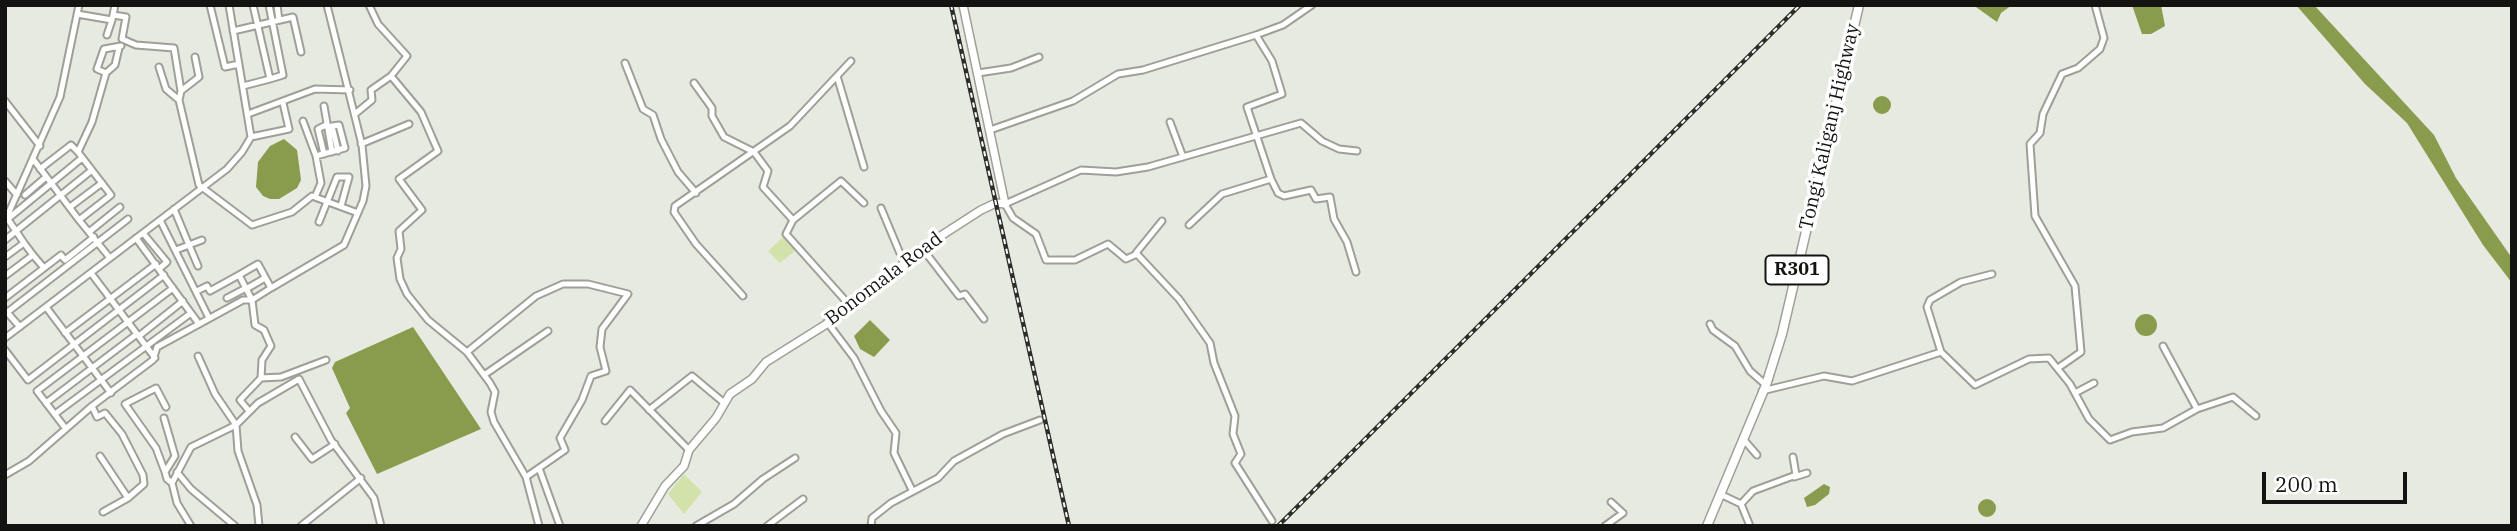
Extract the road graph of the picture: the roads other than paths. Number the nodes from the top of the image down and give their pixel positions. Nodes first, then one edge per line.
1 (79, 5) edge
2 (115, 5) edge
3 (210, 5) edge
4 (229, 5) edge
5 (254, 5) edge
6 (269, 5) edge
7 (277, 5) edge
8 (327, 5) edge
9 (369, 5) edge
10 (963, 5) edge
11 (1312, 5) edge
12 (1859, 5) edge
13 (2095, 5) edge
14 (77, 14) junction
15 (112, 18) junction
16 (276, 21) junction
17 (258, 26) junction
18 (233, 31) junction
19 (107, 34) dead end
20 (1256, 35) junction
21 (124, 40) junction
22 (119, 48) junction
23 (301, 52) dead end
24 (195, 57) dead end
25 (1039, 57) dead end
26 (851, 61) dead end
27 (625, 63) dead end
28 (239, 64) junction
29 (159, 67) dead end
30 (106, 73) junction
31 (978, 73) junction
32 (391, 76) junction
33 (837, 76) junction
34 (270, 79) junction
35 (694, 83) dead end
36 (243, 86) junction
37 (350, 90) junction
38 (181, 91) junction
39 (179, 100) junction
40 (5, 101) edge
41 (283, 103) junction
42 (324, 106) dead end
43 (248, 114) junction
44 (355, 114) junction
45 (303, 121) dead end
46 (1170, 122) dead end
47 (409, 124) dead end
48 (328, 126) junction
49 (318, 129) junction
50 (990, 130) junction
51 (1256, 136) junction
52 (251, 137) junction
53 (309, 138) junction
54 (361, 144) junction
55 (40, 146) junction
56 (335, 151) junction
57 (1357, 151) dead end
58 (754, 152) junction
59 (324, 154) junction
60 (80, 155) junction
61 (316, 156) junction
62 (1183, 157) junction
63 (33, 159) junction
64 (864, 167) dead end
65 (40, 169) junction
66 (92, 170) junction
67 (46, 177) junction
68 (1270, 179) junction
69 (5, 181) edge
70 (51, 183) junction
71 (102, 183) junction
72 (202, 188) junction
73 (695, 193) junction
74 (17, 195) junction
75 (24, 195) dead end
76 (61, 195) junction
77 (315, 197) junction
78 (328, 203) junction
79 (864, 203) dead end
80 (1005, 204) junction
81 (341, 206) junction
82 (70, 207) junction
83 (120, 207) dead end
84 (881, 208) dead end
85 (174, 209) junction
86 (358, 213) junction
87 (128, 219) dead end
88 (6, 220) edge
89 (79, 220) junction
90 (160, 220) junction
91 (793, 220) junction
92 (1162, 221) dead end
93 (319, 222) dead end
94 (1189, 225) dead end
95 (16, 231) junction
96 (143, 233) junction
97 (94, 237) junction
98 (136, 238) junction
99 (5, 240) edge
100 (202, 240) dead end
101 (24, 243) junction
102 (189, 245) junction
103 (922, 248) junction
104 (176, 250) junction
105 (1137, 254) junction
106 (33, 255) junction
107 (5, 257) edge
108 (110, 258) junction
109 (904, 263) junction
110 (198, 266) dead end
111 (158, 267) junction
112 (44, 268) junction
113 (1356, 272) dead end
114 (91, 273) junction
115 (1992, 274) dead end
116 (164, 275) junction
117 (239, 275) junction
118 (5, 276) edge
119 (265, 278) junction
120 (173, 288) junction
121 (246, 288) junction
122 (271, 288) junction
123 (197, 291) junction
124 (743, 296) dead end
125 (5, 298) edge
126 (110, 298) junction
127 (227, 298) dead end
128 (252, 300) junction
129 (183, 301) junction
130 (46, 307) junction
131 (852, 308) junction
132 (119, 310) junction
133 (6, 312) edge
134 (191, 313) junction
135 (209, 318) junction
136 (984, 320) dead end
137 (128, 322) junction
138 (827, 322) junction
139 (199, 324) junction
140 (1710, 324) dead end
141 (20, 327) junction
142 (548, 331) dead end
143 (65, 333) junction
144 (138, 335) junction
145 (5, 338) edge
146 (73, 345) junction
147 (146, 346) junction
148 (2163, 346) dead end
149 (5, 350) edge
150 (467, 352) junction
151 (1941, 352) junction
152 (198, 356) dead end
153 (82, 357) junction
154 (155, 358) junction
155 (326, 360) dead end
156 (2058, 368) junction
157 (92, 369) junction
158 (484, 375) junction
159 (261, 379) junction
160 (100, 380) junction
161 (2094, 383) dead end
162 (1764, 388) junction
163 (111, 393) junction
164 (2075, 393) junction
165 (46, 402) junction
166 (723, 402) junction
167 (92, 406) junction
168 (166, 407) dead end
169 (2197, 409) junction
170 (649, 410) junction
171 (249, 411) junction
172 (55, 414) junction
173 (2256, 416) dead end
174 (164, 418) dead end
175 (1040, 420) dead end
176 (605, 421) dead end
177 (236, 425) junction
178 (66, 429) junction
179 (295, 436) dead end
180 (1744, 440) junction
181 (335, 443) junction
182 (689, 450) junction
183 (1757, 455) dead end
184 (100, 456) dead end
185 (1793, 457) dead end
186 (795, 458) dead end
187 (539, 468) junction
188 (165, 472) junction
189 (177, 472) junction
190 (1807, 473) dead end
191 (5, 475) edge
192 (526, 477) junction
193 (1794, 477) junction
194 (361, 478) junction
195 (172, 483) junction
196 (912, 490) junction
197 (1720, 494) junction
198 (128, 498) junction
199 (803, 499) dead end
200 (1611, 502) dead end
201 (1741, 504) junction
202 (103, 512) dead end
203 (1272, 521) dead end
204 (191, 526) edge
205 (235, 526) edge
206 (259, 526) edge
207 (301, 526) edge
208 (381, 526) edge
209 (539, 526) edge
210 (559, 526) edge
211 (641, 526) edge
212 (696, 526) edge
213 (767, 526) edge
214 (871, 526) edge
215 (1605, 526) edge
216 (1707, 526) edge
217 (1750, 526) edge

1 - 14 street
2 - 15 street
3 - 28 street
4 - 18 street
5 - 17 street
6 - 16 street
7 - 16 street
8 - 37 street
9 - 32 street
10 - 31 street
11 - 20 street
12 - 162 main road, Tongi Kaliganj Highway / R301
13 - 156 street
14 - 15 street
14 - 55 street
15 - 19 street
15 - 21 street
16 - 17 street
16 - 23 street
16 - 34 street
17 - 18 street
17 - 34 street
18 - 28 street
20 - 50 street
20 - 51 street
21 - 22 street
21 - 38 street
22 - 30 street
22 - 30 street
24 - 38 street
25 - 31 street
26 - 33 street
27 - 73 street
28 - 36 street
29 - 39 street
30 - 60 street
31 - 50 street
32 - 44 street
32 - 150 street
33 - 58 street
33 - 64 street
34 - 36 street
35 - 58 street
36 - 43 street
37 - 41 street
37 - 44 street
38 - 39 street
39 - 72 street
40 - 55 street
41 - 43 street
41 - 52 street
42 - 48 street
43 - 52 street
44 - 54 street
45 - 53 street
46 - 62 street
47 - 54 street
48 - 49 street
48 - 56 street
48 - 56 street
49 - 53 street
49 - 59 street
50 - 80 street
51 - 57 street
51 - 62 street
51 - 68 street
52 - 72 street
53 - 61 street
54 - 86 street
55 - 63 street
56 - 59 street
58 - 73 street
58 - 91 street
59 - 61 street
60 - 65 street
60 - 66 street
60 - 70 street
61 - 77 street
62 - 80 street
63 - 65 street
63 - 74 street
65 - 67 street
66 - 71 street
66 - 76 street
67 - 70 street
67 - 75 street
68 - 94 street
68 - 113 street
69 - 74 street
70 - 76 street
70 - 88 street
71 - 82 street
71 - 89 street
72 - 77 street
72 - 85 street
73 - 124 street
74 - 88 street
76 - 82 street
76 - 95 street
77 - 78 street
78 - 81 street
78 - 81 street
78 - 93 street
79 - 91 street
80 - 103 street, Bonomala Road
80 - 105 street
81 - 86 street
82 - 89 street
83 - 97 street
84 - 109 street
85 - 90 street
85 - 102 street
86 - 122 street
87 - 97 street
88 - 95 street
89 - 97 street
90 - 96 street
90 - 104 street
91 - 131 street
92 - 105 street
95 - 99 street
95 - 101 street
96 - 98 street
96 - 111 street
97 - 108 street
97 - 112 street
97 - 133 street
98 - 108 street
98 - 111 street
100 - 102 street
101 - 106 street
101 - 107 street
102 - 104 street
102 - 110 street
103 - 109 street, Bonomala Road
103 - 136 street
104 - 123 street
105 - 203 street
106 - 112 street
106 - 118 street
108 - 114 street
109 - 131 street, Bonomala Road
111 - 116 street
111 - 126 street
112 - 125 street
114 - 126 street
114 - 130 street
115 - 151 street
116 - 120 street
116 - 132 street
117 - 119 street
117 - 121 street
117 - 123 street
119 - 121 street
119 - 122 street
120 - 129 street
120 - 137 street
121 - 127 street
121 - 128 street
122 - 128 street
123 - 135 street
126 - 132 street
126 - 143 street
128 - 135 street
128 - 159 street
129 - 134 street
129 - 144 street
130 - 141 street
130 - 143 street
131 - 138 street, Bonomala Road
132 - 137 street
132 - 146 street
133 - 141 street
134 - 139 street
134 - 147 street
135 - 139 street
137 - 144 street
137 - 153 street
138 - 166 street, Bonomala Road
138 - 196 street
139 - 154 street
140 - 162 street
141 - 145 street
142 - 158 street
143 - 146 street
144 - 147 street
144 - 157 street
146 - 149 street
146 - 153 street
147 - 154 street
147 - 160 street
148 - 169 street
150 - 158 street
150 - 187 street
151 - 156 street
151 - 162 street
152 - 177 street
153 - 157 street
153 - 165 street
154 - 163 street
155 - 159 street
156 - 164 street
157 - 160 street
157 - 165 street
158 - 192 street
159 - 171 street
160 - 163 street
160 - 172 street
161 - 164 street
162 - 180 main road, Tongi Kaliganj Highway / R301
163 - 167 street
164 - 169 street
165 - 172 street
166 - 170 street
166 - 182 street, Bonomala Road
167 - 178 street
167 - 198 street
168 - 188 street
169 - 173 street
170 - 176 street
170 - 182 street
171 - 177 street
171 - 181 street
172 - 178 street
174 - 188 street
175 - 196 street
177 - 189 street
177 - 206 street
178 - 191 street
179 - 181 street
180 - 183 street
180 - 197 main road, Tongi Kaliganj Highway / R301
181 - 194 street
182 - 211 street, Bonomala Road
184 - 198 street
185 - 193 street
186 - 212 street
187 - 192 street
187 - 210 street
188 - 195 street
189 - 195 street
189 - 205 street
190 - 193 street
192 - 209 street
193 - 201 street
194 - 207 street
194 - 208 street
195 - 204 street
196 - 214 street
197 - 201 street
197 - 216 main road, Tongi Kaliganj Highway / R301
198 - 202 street
199 - 213 street
200 - 215 street
201 - 217 street

